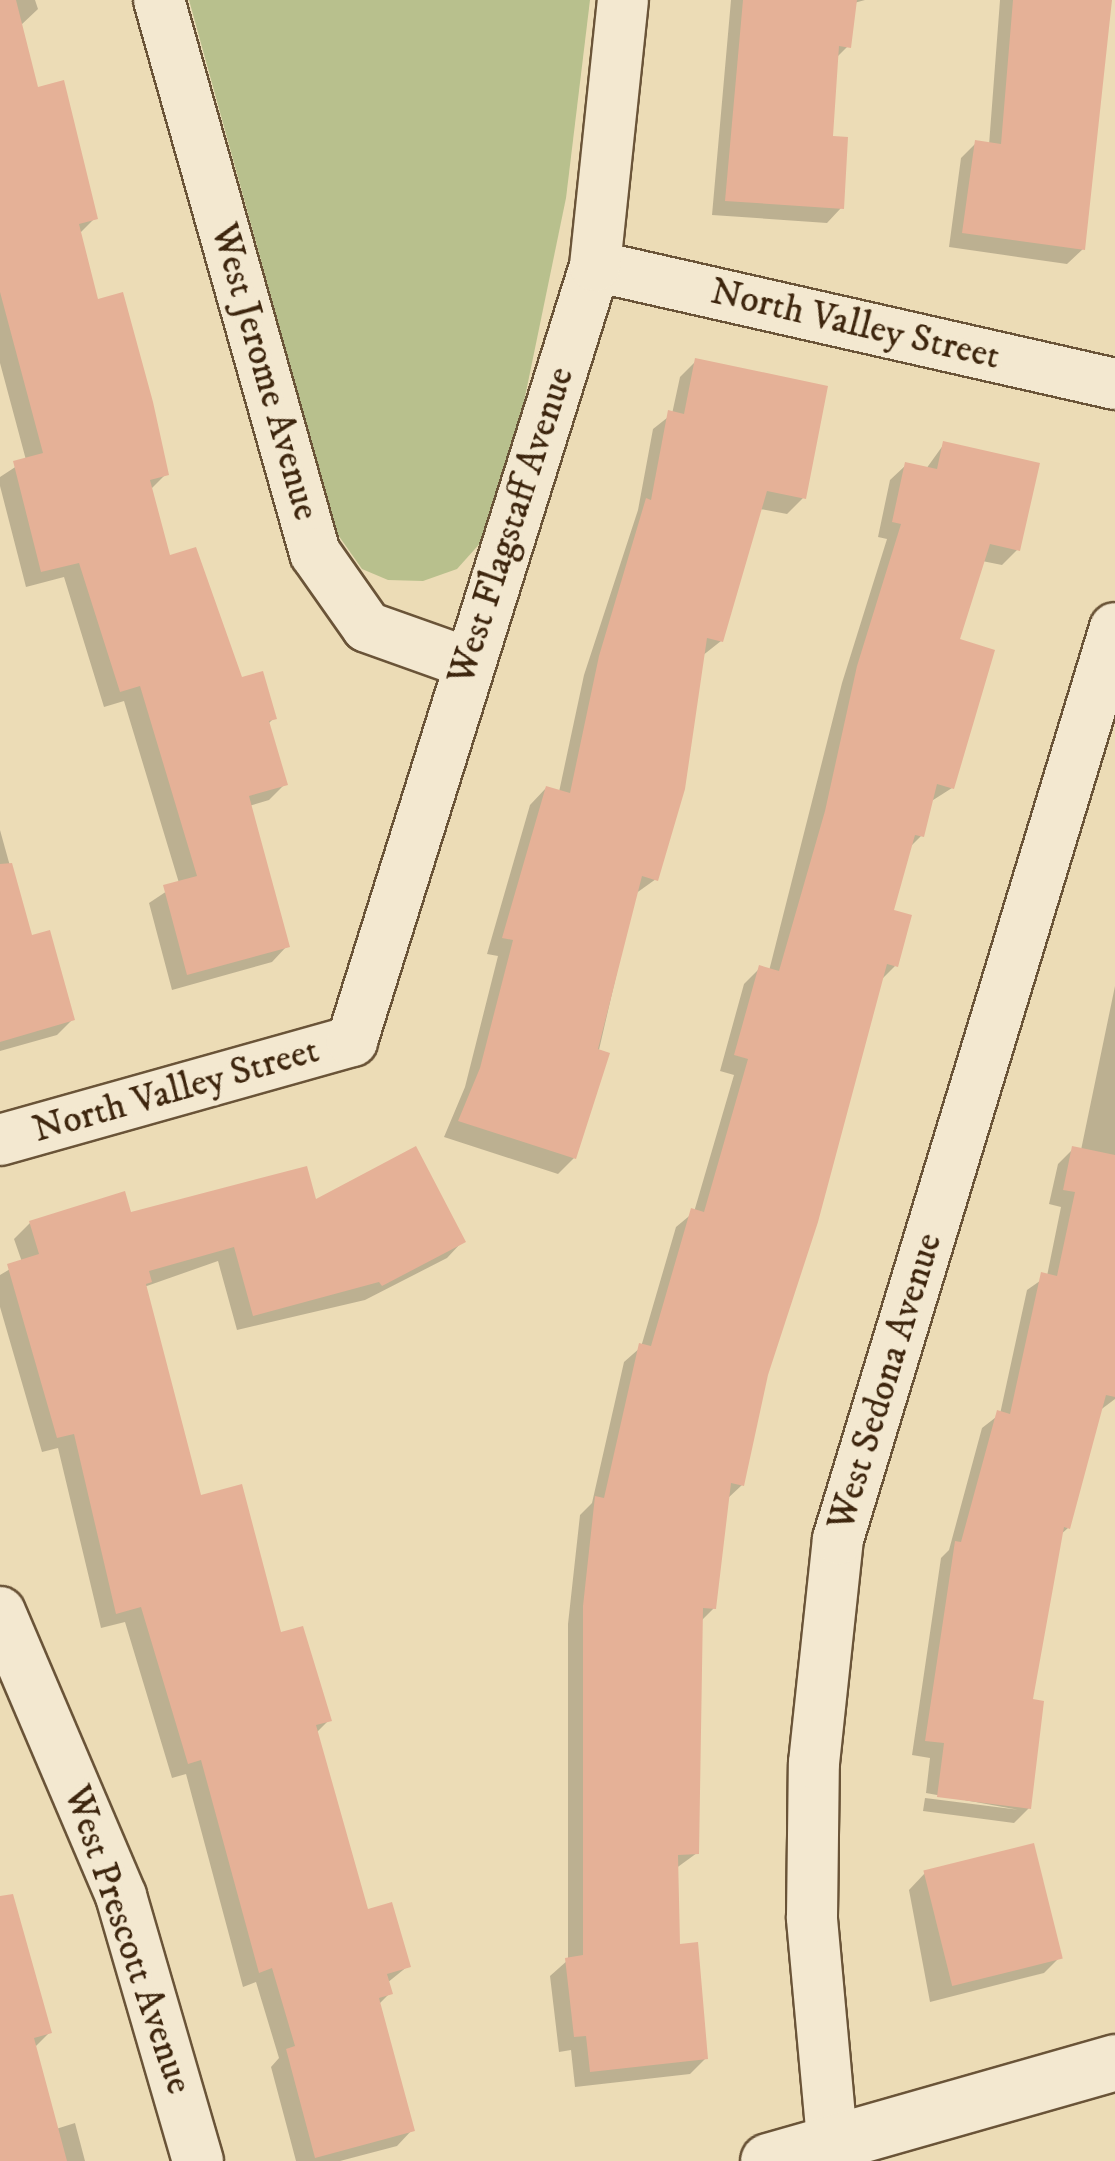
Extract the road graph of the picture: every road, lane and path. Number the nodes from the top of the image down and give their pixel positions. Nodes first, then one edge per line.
1 (159, 0) edge
2 (623, 0) edge
3 (595, 266) junction
4 (1115, 384) edge
5 (1115, 628) edge
6 (468, 663) junction
7 (352, 1041) joint
8 (0, 1140) edge
9 (0, 1612) edge
10 (1115, 2062) edge
11 (832, 2152) edge
12 (198, 2161) edge
13 (768, 2161) edge

1 - 6 street, West Jerome Avenue
2 - 3 street, West Flagstaff Avenue
3 - 4 street, North Valley Street
3 - 6 street, West Flagstaff Avenue
5 - 11 street, West Sedona Avenue
6 - 7 street, West Flagstaff Avenue
7 - 8 street, North Valley Street
9 - 12 street, West Prescott Avenue
10 - 11 street
11 - 13 street

